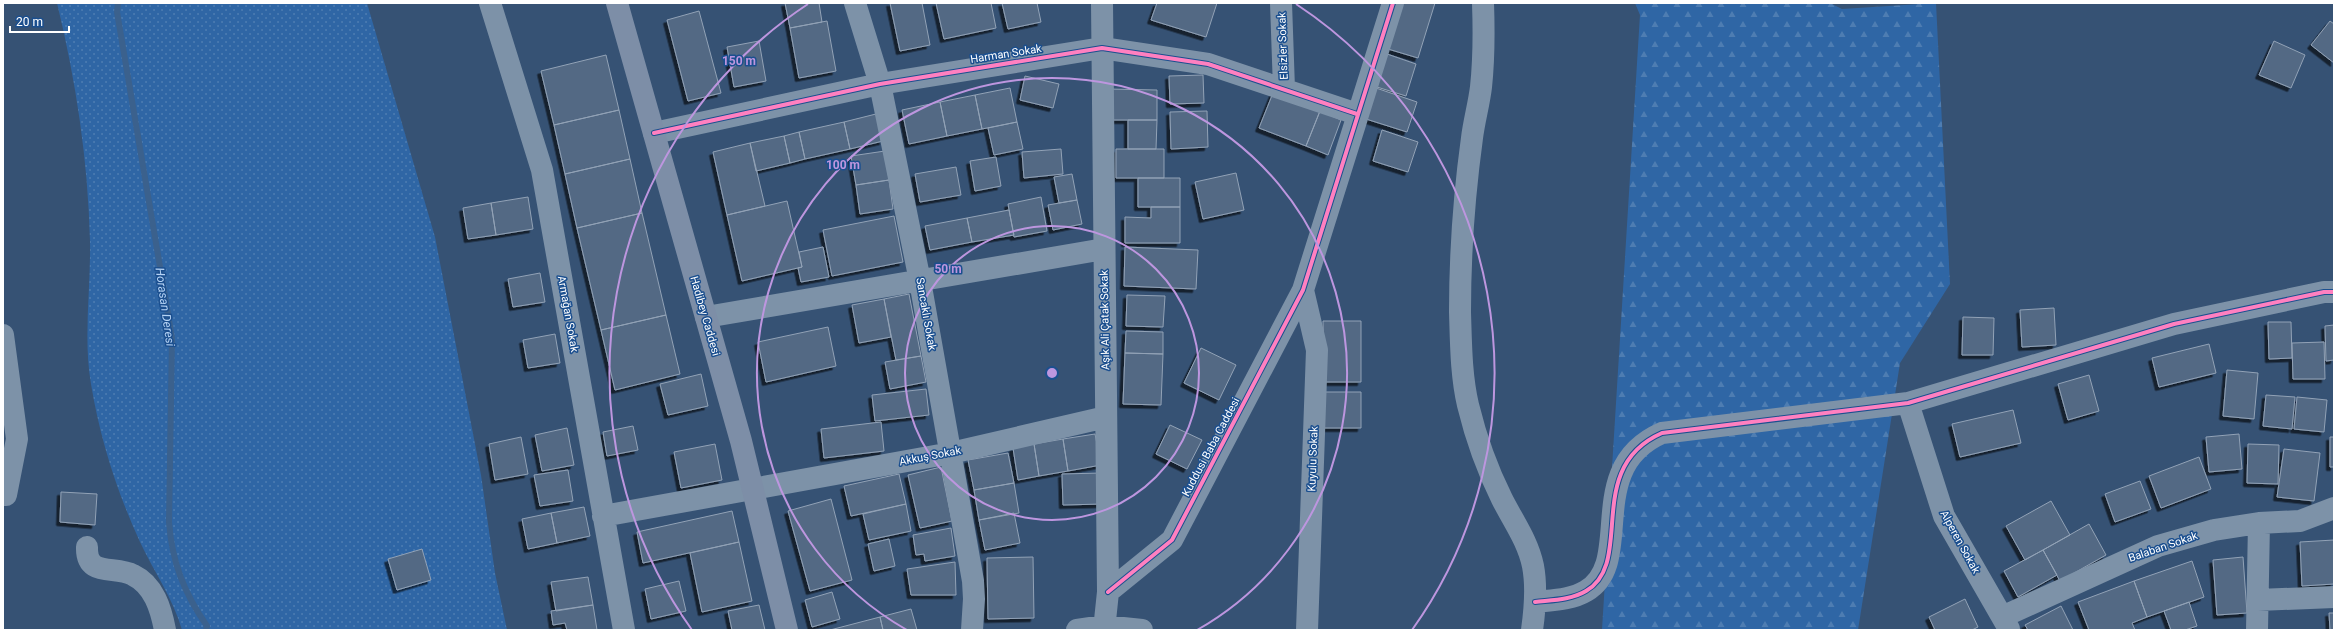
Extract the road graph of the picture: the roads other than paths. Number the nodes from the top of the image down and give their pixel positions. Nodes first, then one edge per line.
1 (490, 3) edge
2 (617, 3) edge
3 (854, 3) edge
4 (1102, 3) edge
5 (1281, 3) edge
6 (1393, 3) edge
7 (1483, 3) edge
8 (1102, 48) junction
9 (880, 84) junction
10 (1284, 89) junction
11 (1357, 114) junction
12 (654, 132) junction
13 (1104, 248) junction
14 (920, 281) junction
15 (1303, 290) junction
16 (2334, 292) edge
17 (706, 317) junction
18 (3, 334) edge
19 (1908, 403) junction
20 (1106, 417) junction
21 (951, 453) junction
22 (753, 490) junction
23 (3, 495) edge
24 (2334, 508) edge
25 (604, 516) junction
26 (2259, 523) junction
27 (87, 547) dead end
28 (1108, 592) junction
29 (2334, 597) edge
30 (2258, 600) junction
31 (1536, 602) junction
32 (2006, 624) edge
33 (1104, 628) edge
34 (165, 630) edge
35 (624, 630) edge
36 (787, 630) edge
37 (972, 630) edge
38 (1076, 630) edge
39 (1142, 630) edge
40 (1307, 630) edge
41 (1532, 630) edge
42 (2257, 630) edge

1 - 25 street, Armağan Sokak
2 - 12 main road, Hadibey Caddesi
3 - 9 street, Sancaklı Sokak
4 - 8 street, Aşık Ali Çatak Sokak
5 - 10 street, Elsizler Sokak
6 - 11 street, Kuddusi Baba Caddesi
7 - 31 street
8 - 9 street, Harman Sokak
8 - 10 street, Harman Sokak
8 - 13 street, Aşık Ali Çatak Sokak
9 - 12 street, Harman Sokak
9 - 14 street, Sancaklı Sokak
10 - 11 street, Harman Sokak
11 - 15 street, Kuddusi Baba Caddesi
12 - 17 main road, Hadibey Caddesi
13 - 14 street
13 - 20 street, Aşık Ali Çatak Sokak
14 - 17 street
14 - 21 street, Sancaklı Sokak
15 - 28 street, Kuddusi Baba Caddesi
15 - 40 street, Kuyulu Sokak
16 - 19 street
17 - 22 main road, Hadibey Caddesi
18 - 23 street
19 - 31 street
19 - 32 street, Alperen Sokak
20 - 21 street, Akkuş Sokak
20 - 28 street, Aşık Ali Çatak Sokak
21 - 22 street, Akkuş Sokak
21 - 37 street, Sancaklı Sokak
22 - 25 street, Akkuş Sokak
22 - 36 main road, Hadibey Caddesi
24 - 26 street, Balaban Sokak
25 - 35 street, Armağan Sokak
26 - 30 street
26 - 32 street, Balaban Sokak
27 - 34 street
28 - 33 street
29 - 30 street
30 - 42 street
31 - 41 street
33 - 38 street
33 - 39 street

